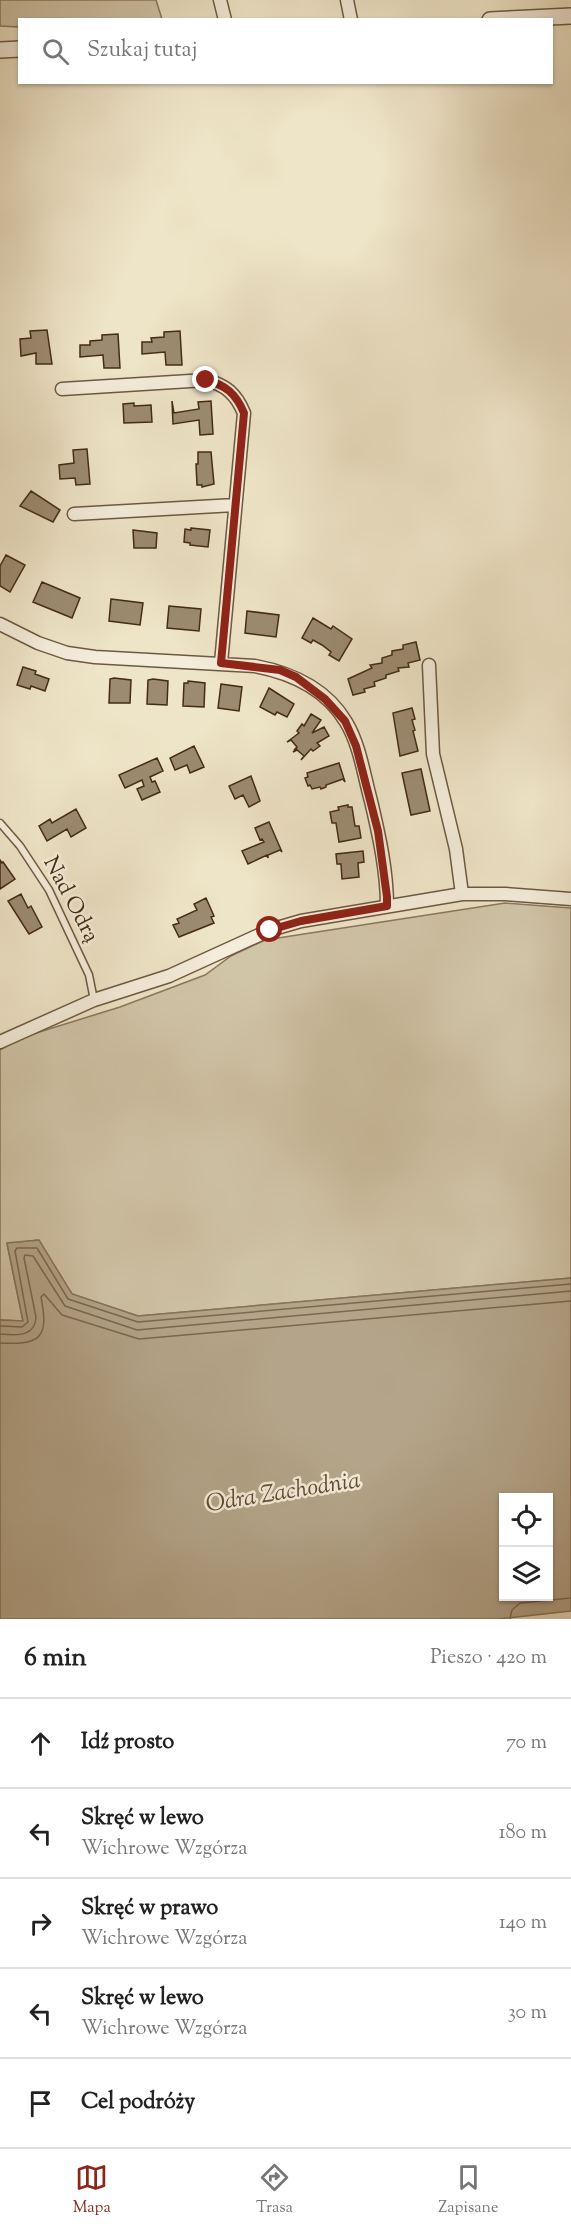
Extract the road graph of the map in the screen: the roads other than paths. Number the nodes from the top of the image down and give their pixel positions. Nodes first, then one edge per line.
1 (220, 0) edge
2 (347, 0) edge
3 (571, 16) edge
4 (224, 18) edge
5 (351, 18) edge
6 (530, 18) edge
7 (18, 49) edge
8 (0, 50) edge
9 (62, 389) dead end
10 (235, 505) junction
11 (74, 514) dead end
12 (0, 624) edge
13 (221, 663) junction
14 (429, 665) dead end
15 (0, 823) edge
16 (462, 894) junction
17 (571, 899) edge
18 (387, 906) junction
19 (94, 1000) junction
20 (0, 1042) edge

1 - 4 street
2 - 5 street
3 - 6 street
7 - 8 street
9 - 10 street
10 - 11 street
10 - 13 street
12 - 13 street
13 - 18 street
14 - 16 street
15 - 19 lane, Nad Odrą
16 - 17 street
16 - 18 street
18 - 19 street
19 - 20 street

